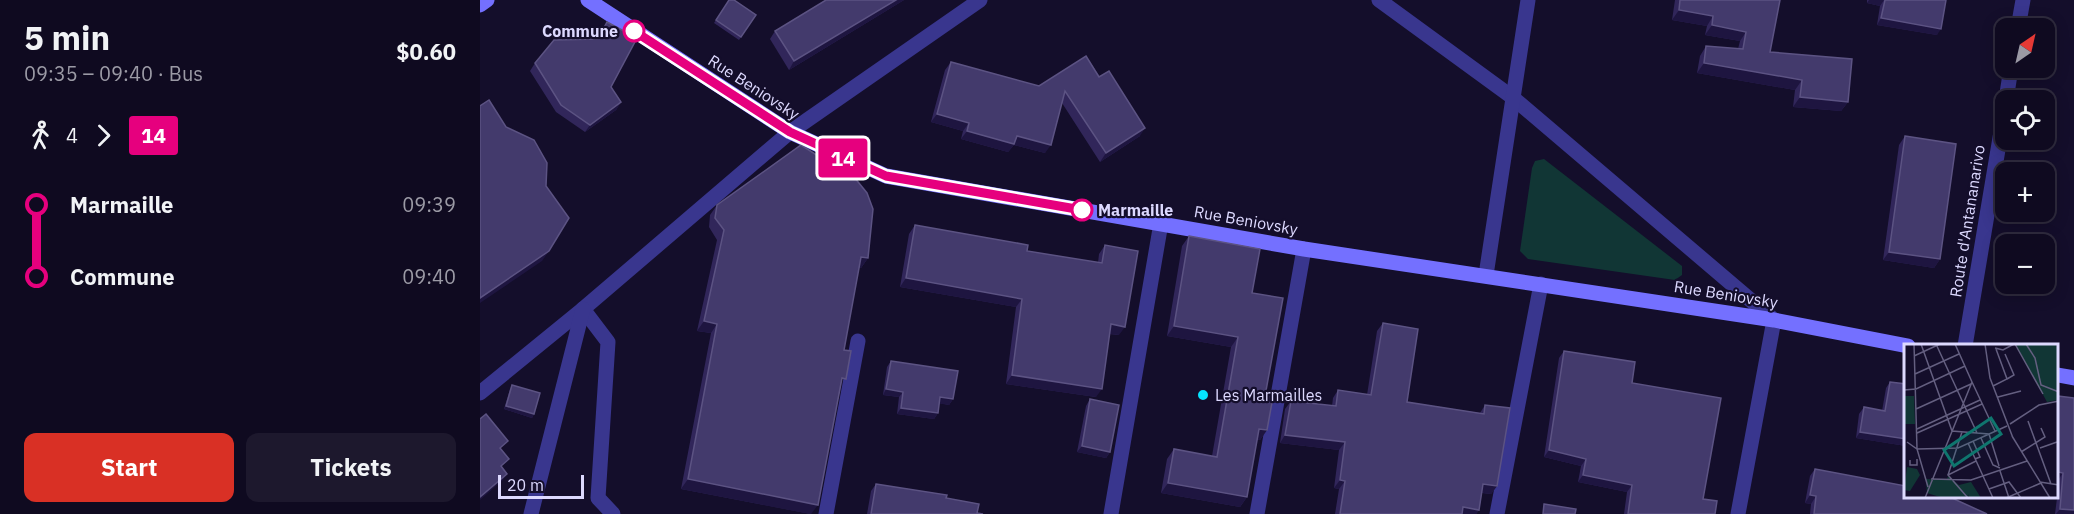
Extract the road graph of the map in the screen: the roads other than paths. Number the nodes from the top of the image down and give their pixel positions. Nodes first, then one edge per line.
1 (487, 0) edge
2 (588, 0) edge
3 (980, 0) edge
4 (1379, 0) edge
5 (1527, 0) edge
6 (2023, 0) edge
7 (480, 4) edge
8 (2020, 18) edge
9 (1512, 98) junction
10 (790, 132) junction
11 (1998, 150) edge
12 (1161, 224) junction
13 (1304, 249) junction
14 (1486, 275) junction
15 (1541, 284) junction
16 (583, 309) junction
17 (1774, 320) junction
18 (858, 341) dead end
19 (1965, 344) edge
20 (1904, 345) edge
21 (2059, 375) edge
22 (2074, 378) edge
23 (480, 393) edge
24 (531, 514) edge
25 (613, 514) edge
26 (826, 514) edge
27 (1111, 514) edge
28 (1257, 514) edge
29 (1497, 514) edge
30 (1737, 514) edge

1 - 7 street
2 - 10 street, Rue Beniovsky
3 - 10 street
4 - 9 street
5 - 9 street
6 - 8 street
9 - 14 street
9 - 17 street
10 - 12 street, Rue Beniovsky
10 - 16 street
11 - 19 street, Route d'Antananarivo
12 - 13 street, Rue Beniovsky
12 - 27 street
13 - 14 street, Rue Beniovsky
13 - 28 street
14 - 15 street, Rue Beniovsky
15 - 17 street, Rue Beniovsky
15 - 29 street
16 - 23 street
16 - 24 street
16 - 25 street
17 - 20 street, Rue Beniovsky
17 - 30 street
18 - 26 street
21 - 22 street

